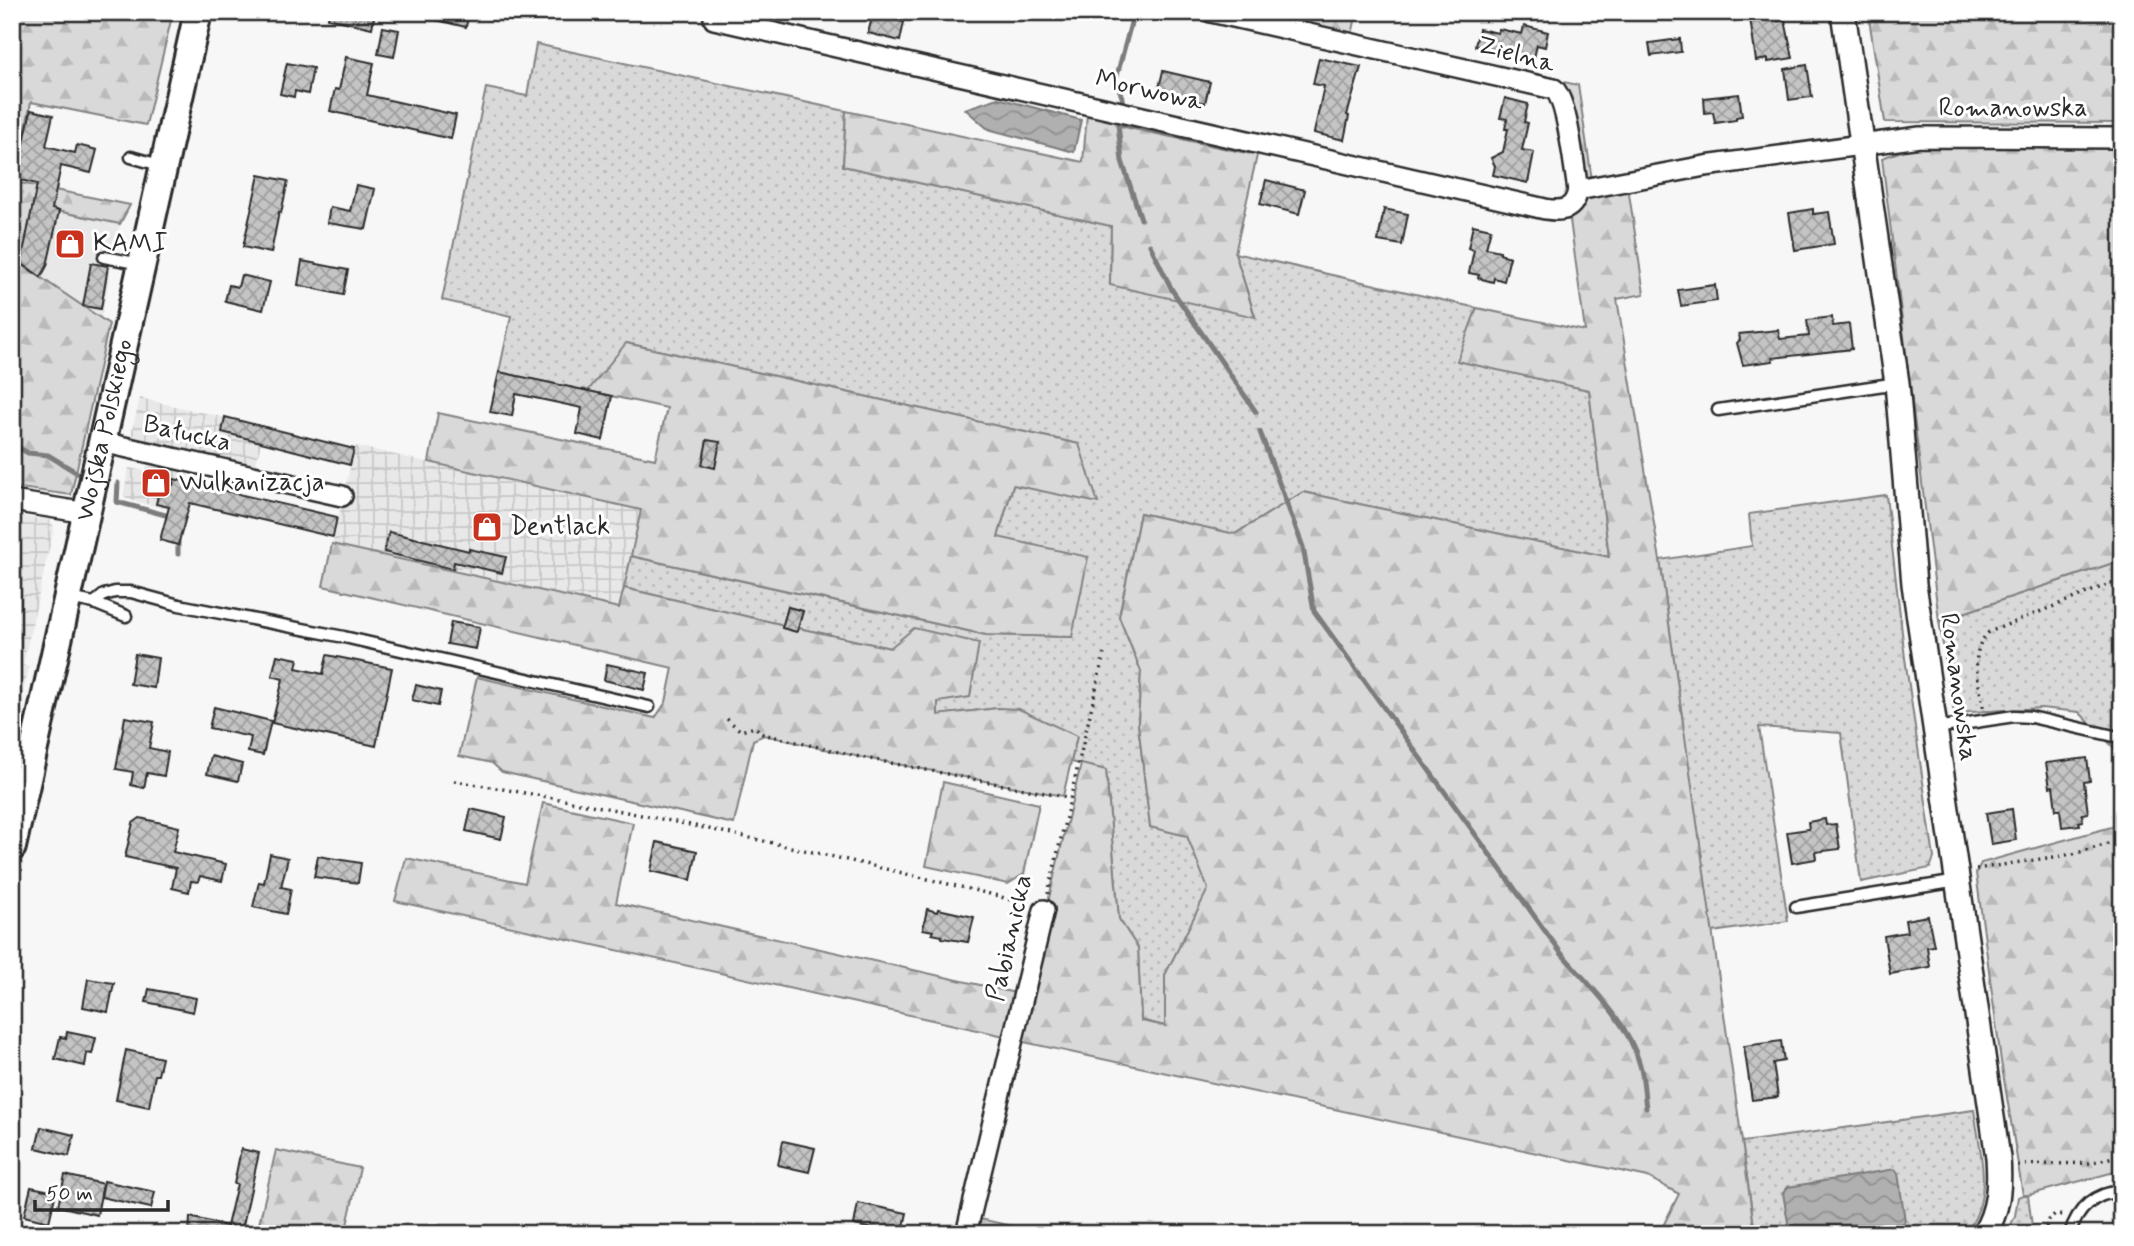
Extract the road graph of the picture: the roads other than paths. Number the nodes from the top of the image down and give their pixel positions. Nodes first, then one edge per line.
1 (198, 12) edge
2 (1212, 12) edge
3 (1843, 12) edge
4 (714, 19) dead end
5 (2122, 138) edge
6 (1863, 145) junction
7 (131, 158) dead end
8 (164, 166) junction
9 (1575, 198) junction
10 (104, 257) dead end
11 (142, 264) junction
12 (1897, 383) junction
13 (1718, 410) dead end
14 (102, 442) junction
15 (342, 496) dead end
16 (12, 501) edge
17 (87, 513) junction
18 (68, 597) junction
19 (94, 603) junction
20 (126, 616) dead end
21 (649, 707) dead end
22 (1936, 729) junction
23 (2114, 736) dead end
24 (12, 847) edge
25 (1957, 874) junction
26 (1796, 907) dead end
27 (1044, 910) road end
28 (2122, 1191) edge
29 (966, 1234) edge
30 (1984, 1234) edge
31 (2070, 1234) edge

1 - 8 main road, Wojska Polskiego
2 - 9 street, Zielna
3 - 6 street, Romanowska
4 - 9 street, Morwowa
5 - 6 street, Romanowska
6 - 9 street, Morwowa
6 - 12 street, Romanowska
7 - 8 lane
8 - 11 main road, Wojska Polskiego
10 - 11 lane
11 - 14 main road, Wojska Polskiego
12 - 13 lane
12 - 22 street, Romanowska
14 - 15 street, Bałucka
14 - 17 main road, Wojska Polskiego
16 - 17 street
17 - 18 main road, Wojska Polskiego
18 - 19 lane
18 - 24 main road, Wojska Polskiego
19 - 20 lane
19 - 21 lane
22 - 23 lane
22 - 25 street, Romanowska
25 - 26 lane
25 - 30 street, Romanowska
27 - 29 street, Pabianicka
28 - 31 lane

